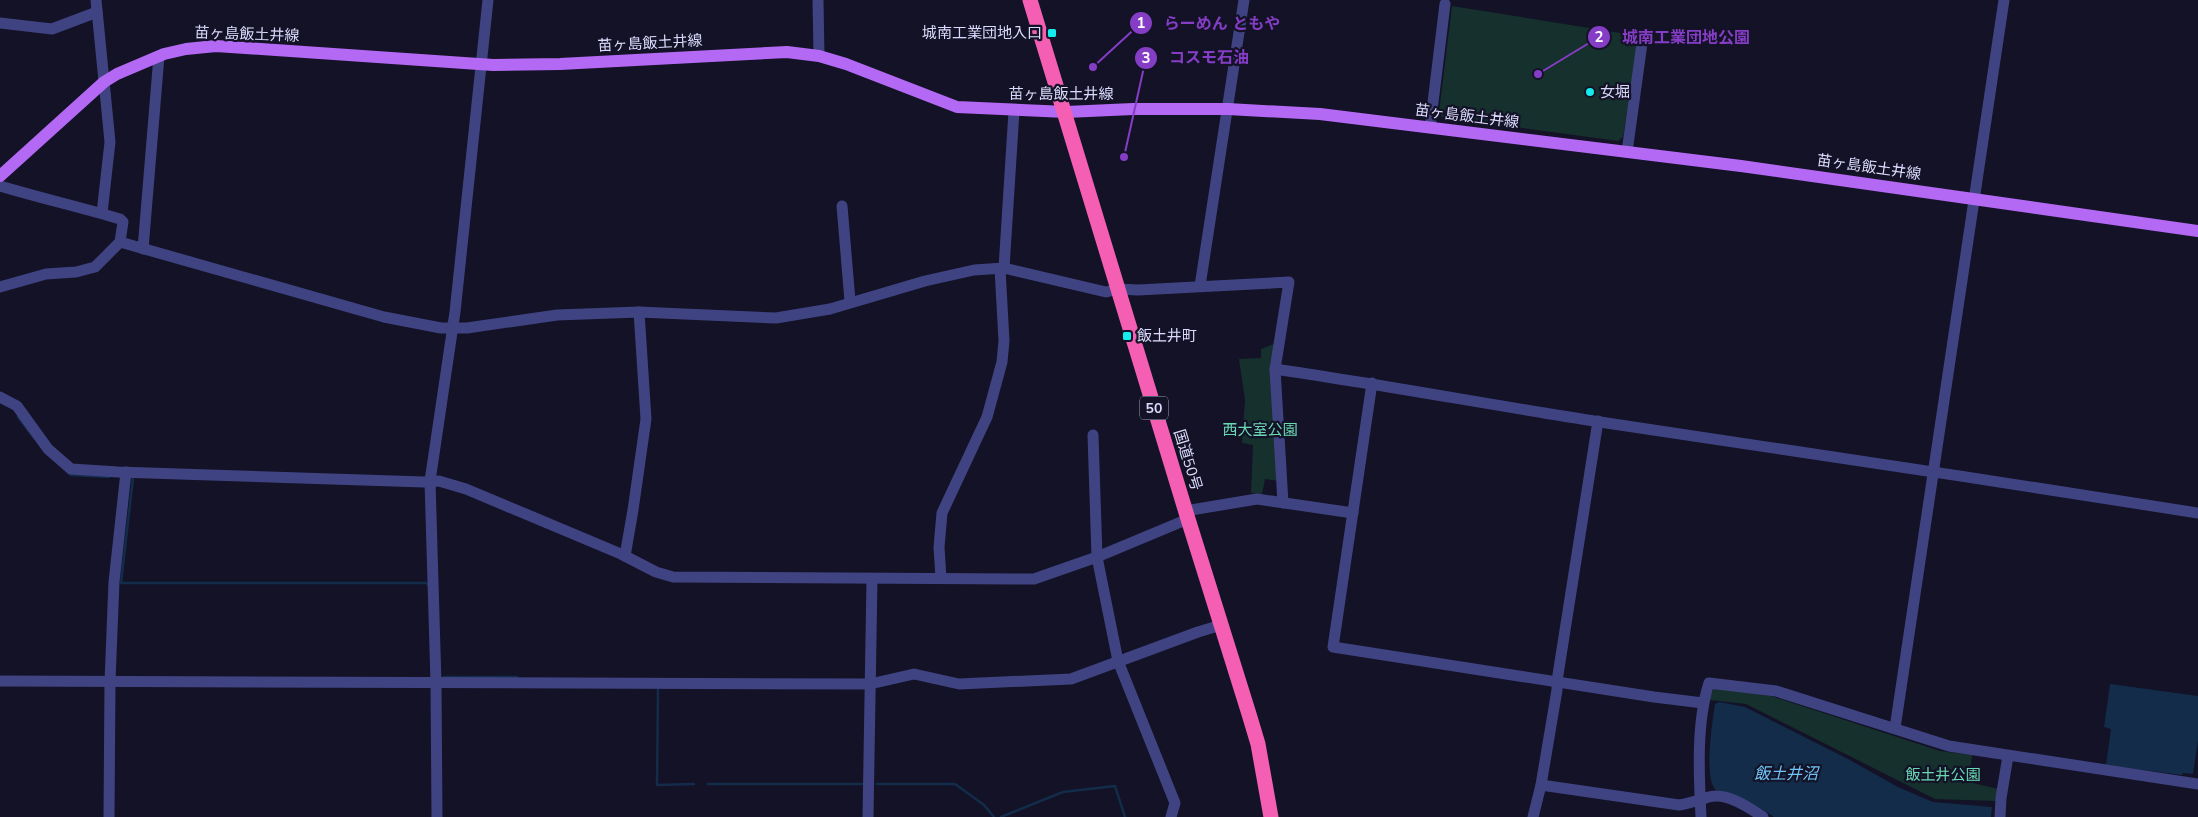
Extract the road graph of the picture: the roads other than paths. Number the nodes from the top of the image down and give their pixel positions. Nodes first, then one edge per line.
1 (488, 0) edge
2 (818, 0) edge
3 (1030, 0) edge
4 (1244, 0) edge
5 (2004, 0) edge
6 (1445, 4) dead end
7 (97, 6) edge
8 (0, 23) edge
9 (1643, 36) dead end
10 (159, 56) junction
11 (819, 56) junction
12 (482, 65) junction
13 (104, 82) junction
14 (1228, 109) junction
15 (1014, 111) junction
16 (1066, 112) junction
17 (1430, 127) junction
18 (1627, 152) junction
19 (0, 176) edge
20 (0, 186) edge
21 (1975, 199) junction
22 (842, 206) dead end
23 (102, 213) junction
24 (2198, 231) edge
25 (120, 242) junction
26 (143, 249) junction
27 (1002, 268) junction
28 (1200, 286) junction
29 (0, 287) edge
30 (1118, 289) junction
31 (850, 301) junction
32 (639, 312) junction
33 (453, 328) junction
34 (1275, 369) junction
35 (1372, 383) junction
36 (0, 397) edge
37 (1598, 421) junction
38 (1093, 435) dead end
39 (1934, 471) junction
40 (126, 472) junction
41 (430, 481) junction
42 (1283, 503) junction
43 (1353, 513) junction
44 (2198, 513) edge
45 (1186, 515) junction
46 (625, 556) junction
47 (1097, 556) junction
48 (941, 578) junction
49 (872, 579) junction
50 (1221, 625) junction
51 (1118, 662) junction
52 (1557, 680) junction
53 (0, 681) edge
54 (110, 681) junction
55 (436, 682) junction
56 (870, 684) junction
57 (1703, 703) junction
58 (1895, 728) junction
59 (2008, 756) junction
60 (2198, 784) edge
61 (1541, 785) junction
62 (1700, 801) junction
63 (109, 817) edge
64 (437, 817) edge
65 (868, 817) edge
66 (1171, 817) edge
67 (1271, 817) edge
68 (1533, 817) edge
69 (1701, 817) edge
70 (1763, 817) edge
71 (2000, 817) edge

1 - 12 street
2 - 11 street
3 - 16 highway, 国道50号 / 50
4 - 14 street
5 - 21 street
6 - 17 street
7 - 8 street
7 - 13 street
9 - 18 street
10 - 12 main road, 苗ヶ島飯土井線
10 - 13 main road, 苗ヶ島飯土井線
10 - 26 street
11 - 12 main road, 苗ヶ島飯土井線
11 - 15 main road, 苗ヶ島飯土井線
12 - 33 street
13 - 19 main road, 苗ヶ島飯土井線
13 - 23 street
14 - 16 main road, 苗ヶ島飯土井線
14 - 17 main road, 苗ヶ島飯土井線
14 - 28 street
15 - 16 main road, 苗ヶ島飯土井線
15 - 27 street
16 - 30 highway, 国道50号 / 50
17 - 18 main road, 苗ヶ島飯土井線
18 - 21 main road, 苗ヶ島飯土井線
20 - 23 street
21 - 24 main road, 苗ヶ島飯土井線
21 - 39 street
22 - 31 street
23 - 25 street
25 - 26 street
25 - 29 street
26 - 33 street
27 - 30 street
27 - 31 street
27 - 48 street
28 - 30 street
28 - 34 street
30 - 45 highway, 国道50号 / 50
31 - 32 street
32 - 33 street
32 - 46 street
33 - 41 street
34 - 35 street
34 - 42 street
35 - 37 street
35 - 43 street
36 - 40 street
37 - 39 street
37 - 52 street
38 - 47 street
39 - 44 street
39 - 58 street
40 - 41 street
40 - 54 street
41 - 46 street
41 - 55 street
42 - 43 street
42 - 45 street
43 - 52 street
45 - 47 street
45 - 50 highway, 国道50号 / 50
46 - 49 street
47 - 48 street
47 - 51 street
48 - 49 street
49 - 56 street
50 - 51 street
50 - 67 highway, 国道50号 / 50
51 - 56 street
51 - 66 street
52 - 57 street
52 - 61 street
53 - 54 street
54 - 55 street
54 - 63 street
55 - 56 street
55 - 64 street
56 - 65 street
57 - 58 street
57 - 62 street
58 - 59 street
59 - 60 street
59 - 71 street
61 - 62 street
61 - 68 street
62 - 69 street
62 - 70 street

